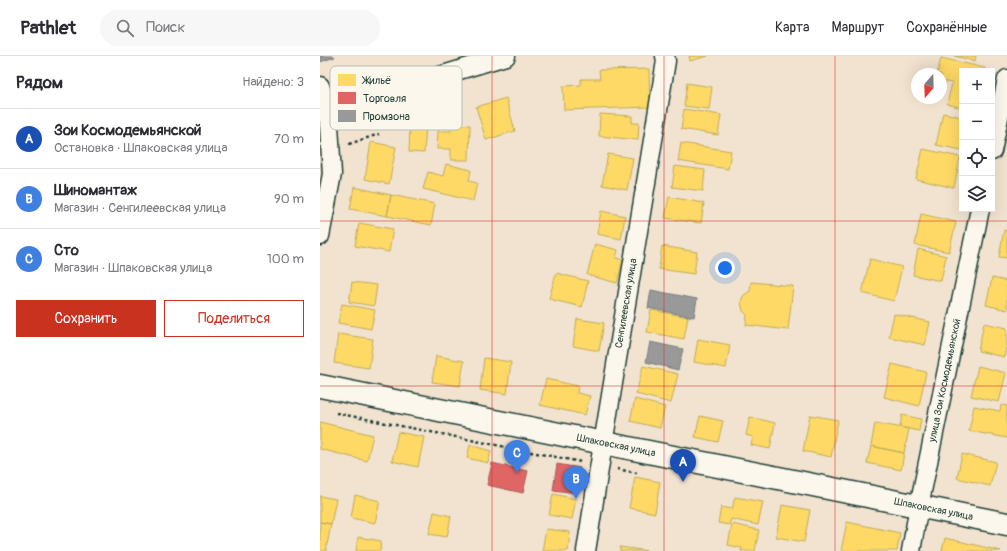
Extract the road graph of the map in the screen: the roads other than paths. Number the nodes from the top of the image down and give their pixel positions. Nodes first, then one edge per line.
1 (506, 56) edge
2 (665, 56) edge
3 (462, 69) edge
4 (1007, 79) edge
5 (320, 86) edge
6 (324, 110) edge
7 (994, 140) edge
8 (979, 212) edge
9 (320, 236) edge
10 (320, 386) edge
11 (603, 444) junction
12 (919, 506) junction
13 (1007, 524) edge
14 (586, 551) edge
15 (911, 551) edge

1 - 3 street
2 - 11 street, Сенгилеевская улица
4 - 7 street
5 - 6 street
6 - 9 street
8 - 12 street, улица Зои Космодемьянской
10 - 11 main road, Шпаковская улица
11 - 12 main road, Шпаковская улица
11 - 14 street, Сенгилеевская улица
12 - 13 main road, Шпаковская улица
12 - 15 street, улица Зои Космодемьянской

